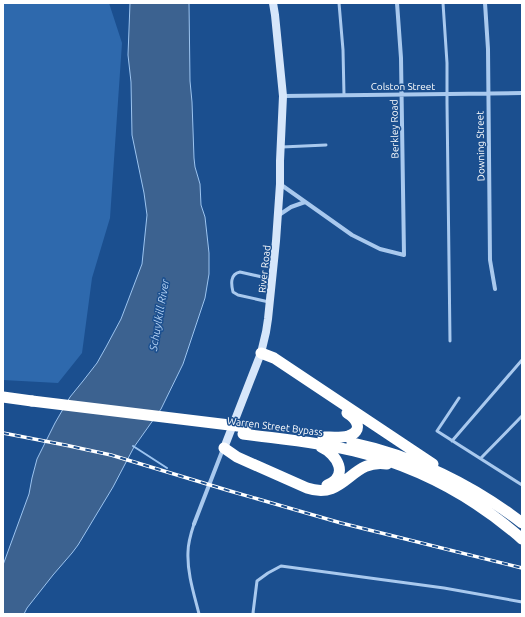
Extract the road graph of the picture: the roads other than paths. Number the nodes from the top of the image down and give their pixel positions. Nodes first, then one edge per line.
1 (273, 3) edge
2 (339, 3) edge
3 (398, 3) edge
4 (443, 3) edge
5 (485, 3) edge
6 (488, 93) junction
7 (522, 93) edge
8 (344, 94) junction
9 (402, 94) junction
10 (447, 94) junction
11 (283, 96) junction
12 (326, 145) dead end
13 (281, 147) junction
14 (280, 184) junction
15 (305, 202) junction
16 (278, 215) junction
17 (273, 280) junction
18 (495, 289) dead end
19 (270, 302) junction
20 (450, 341) dead end
21 (261, 353) junction
22 (522, 360) edge
23 (3, 397) edge
24 (459, 398) dead end
25 (3, 404) edge
26 (30, 404) junction
27 (522, 416) edge
28 (245, 430) junction
29 (323, 437) junction
30 (452, 441) junction
31 (306, 442) junction
32 (224, 448) junction
33 (481, 458) junction
34 (402, 466) junction
35 (522, 485) edge
36 (465, 486) junction
37 (522, 523) edge
38 (194, 524) joint
39 (522, 539) edge
40 (522, 602) edge
41 (199, 614) edge
42 (254, 614) edge

1 - 11 street, River Road
2 - 8 lane
3 - 9 street, Berkley Road
4 - 10 lane
5 - 6 street, Downing Street
6 - 7 street, Colston Street
6 - 10 street, Colston Street
6 - 18 street, Downing Street
8 - 9 street, Colston Street
8 - 11 street, Colston Street
9 - 10 street, Colston Street
9 - 15 street, Berkley Road
10 - 20 lane
11 - 13 street, River Road
12 - 13 lane
13 - 14 street, River Road
14 - 15 street
14 - 16 street, River Road
15 - 16 street
16 - 17 street, River Road
17 - 19 street, River Road
17 - 19 lane
19 - 21 street, River Road
21 - 29 highway
21 - 32 street, River Road
21 - 36 highway
22 - 30 lane
23 - 26 highway, Warren Street Bypass
24 - 30 lane
25 - 26 highway, Warren Street Bypass
26 - 28 highway, Warren Street Bypass, bridge
27 - 33 lane
28 - 29 highway, Warren Street Bypass
28 - 31 highway, Warren Street Bypass
29 - 36 highway, Warren Street Bypass
30 - 33 lane
31 - 32 highway
31 - 34 highway, Warren Street Bypass
32 - 34 highway
32 - 38 street, River Road
33 - 35 lane
34 - 39 highway, Warren Street Bypass
36 - 37 highway, Warren Street Bypass
38 - 41 lane
40 - 42 lane

